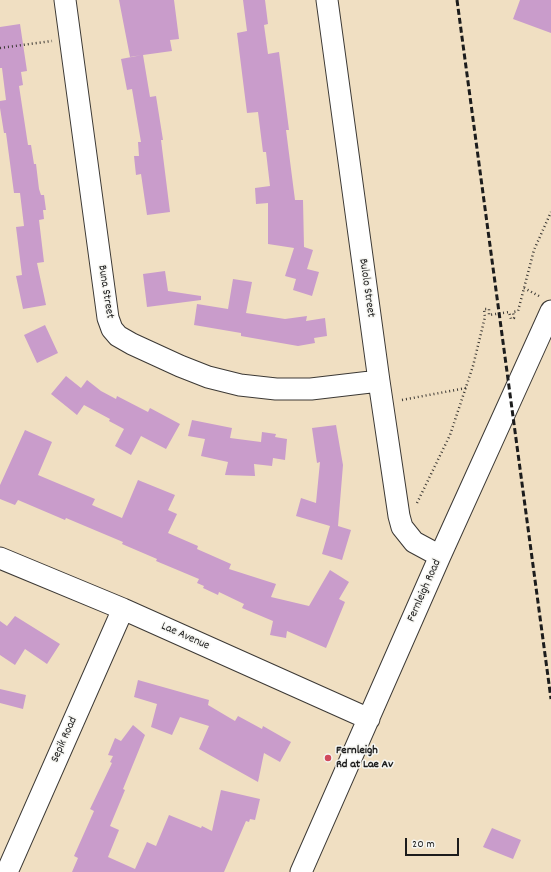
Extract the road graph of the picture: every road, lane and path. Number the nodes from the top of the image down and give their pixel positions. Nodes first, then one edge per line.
1 (65, 0) edge
2 (327, 0) edge
3 (70, 39) junction
4 (0, 48) edge
5 (551, 212) edge
6 (551, 311) edge
7 (379, 381) junction
8 (466, 388) junction
9 (395, 402) dead end
10 (402, 527) junction
11 (440, 556) junction
12 (0, 558) edge
13 (122, 609) junction
14 (369, 719) junction
15 (7, 872) edge
16 (301, 872) edge

1 - 3 street, Buna Street
2 - 7 street, Bulolo Street
3 - 4 path
3 - 7 street, Buna Street
5 - 8 path
6 - 11 street, Fernleigh Road
7 - 10 street, Bulolo Street
8 - 9 path
8 - 10 path
10 - 11 street, Bulolo Street
11 - 14 street, Fernleigh Road
12 - 13 street, Lae Avenue
13 - 14 street, Lae Avenue
13 - 15 street, Sepik Road
14 - 16 street, Fernleigh Road

